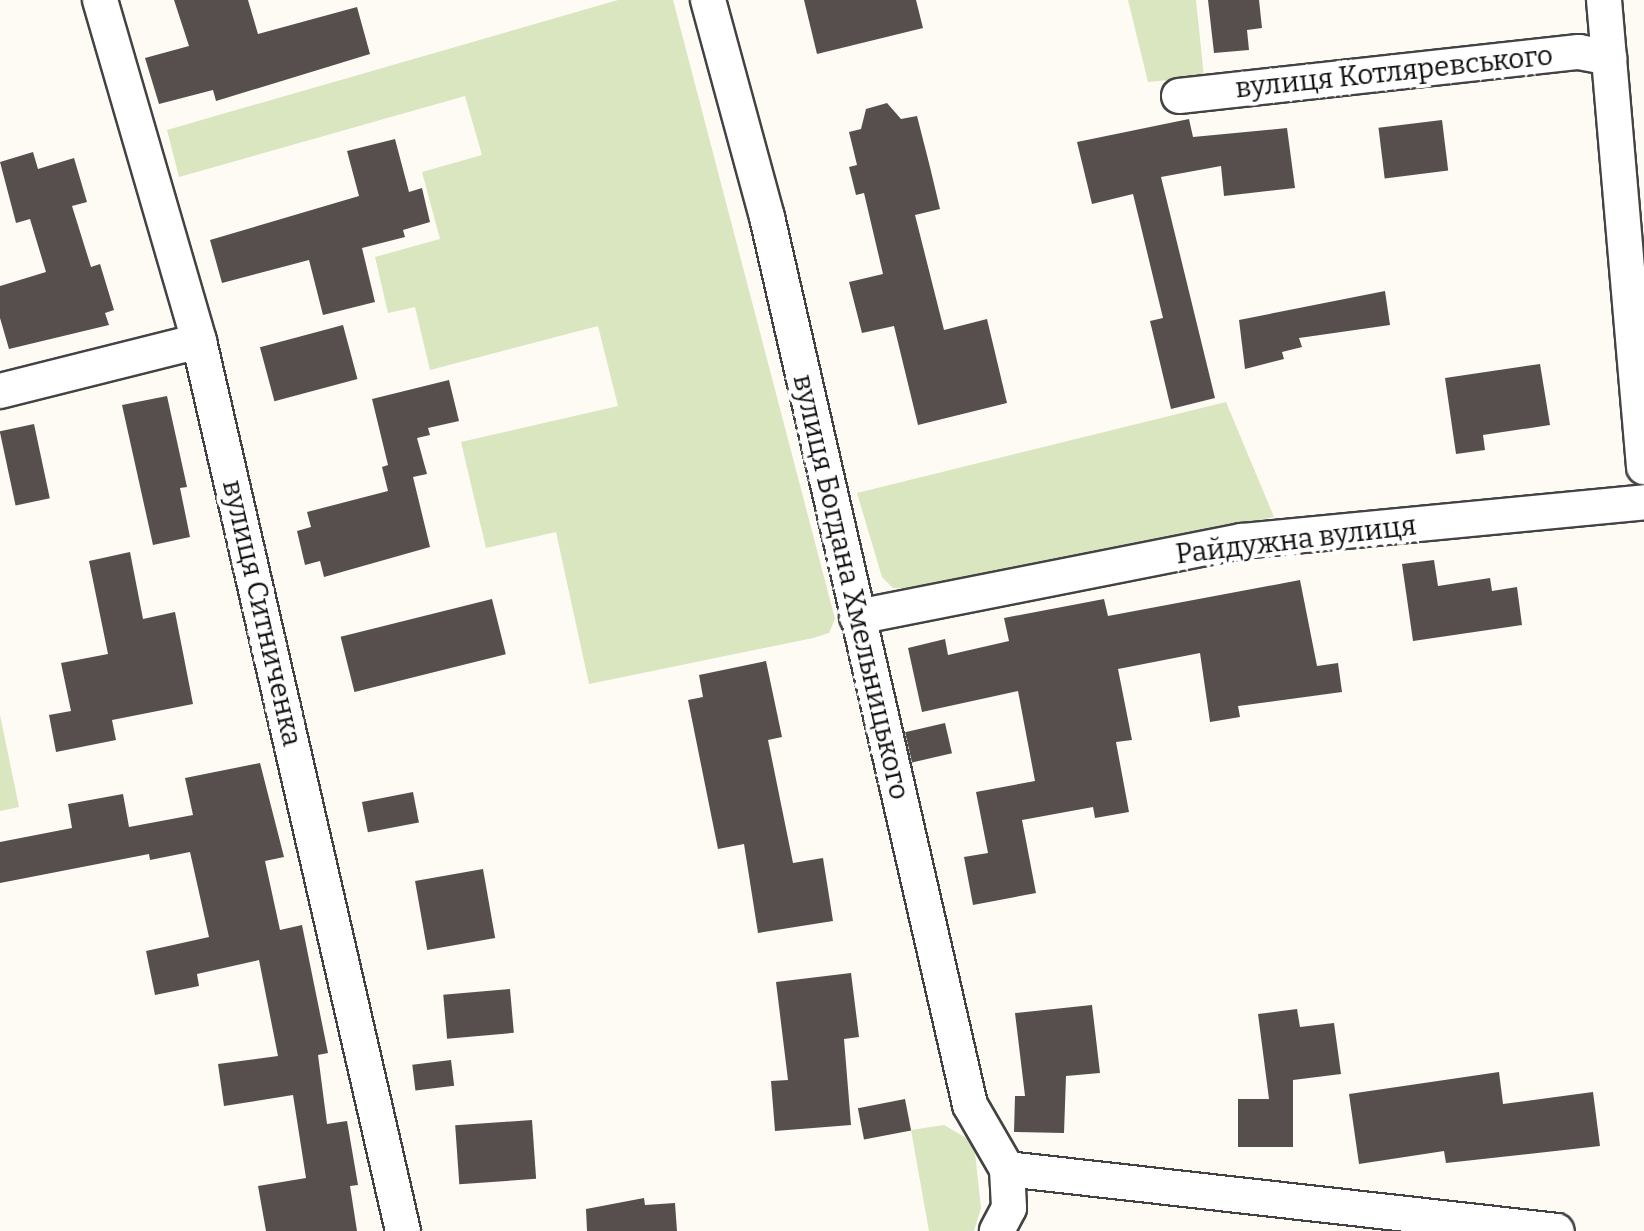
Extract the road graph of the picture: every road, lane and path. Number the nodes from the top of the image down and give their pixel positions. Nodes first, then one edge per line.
1 (100, 0) edge
2 (708, 0) edge
3 (1604, 0) edge
4 (1609, 58) junction
5 (1179, 96) dead end
6 (199, 341) junction
7 (0, 391) edge
8 (1644, 467) edge
9 (1644, 502) edge
10 (857, 617) junction
11 (1007, 1169) junction
12 (403, 1231) edge
13 (997, 1231) edge
14 (1557, 1231) edge

1 - 6 street, вулиця Ситниченка
2 - 10 street, вулиця Богдана Хмельницького
3 - 4 street
4 - 5 street, вулиця Котляревського
4 - 8 street
6 - 7 street
6 - 12 street, вулиця Ситниченка
9 - 10 street, Райдужна вулиця
10 - 11 street, вулиця Богдана Хмельницького
11 - 13 street
11 - 14 street

